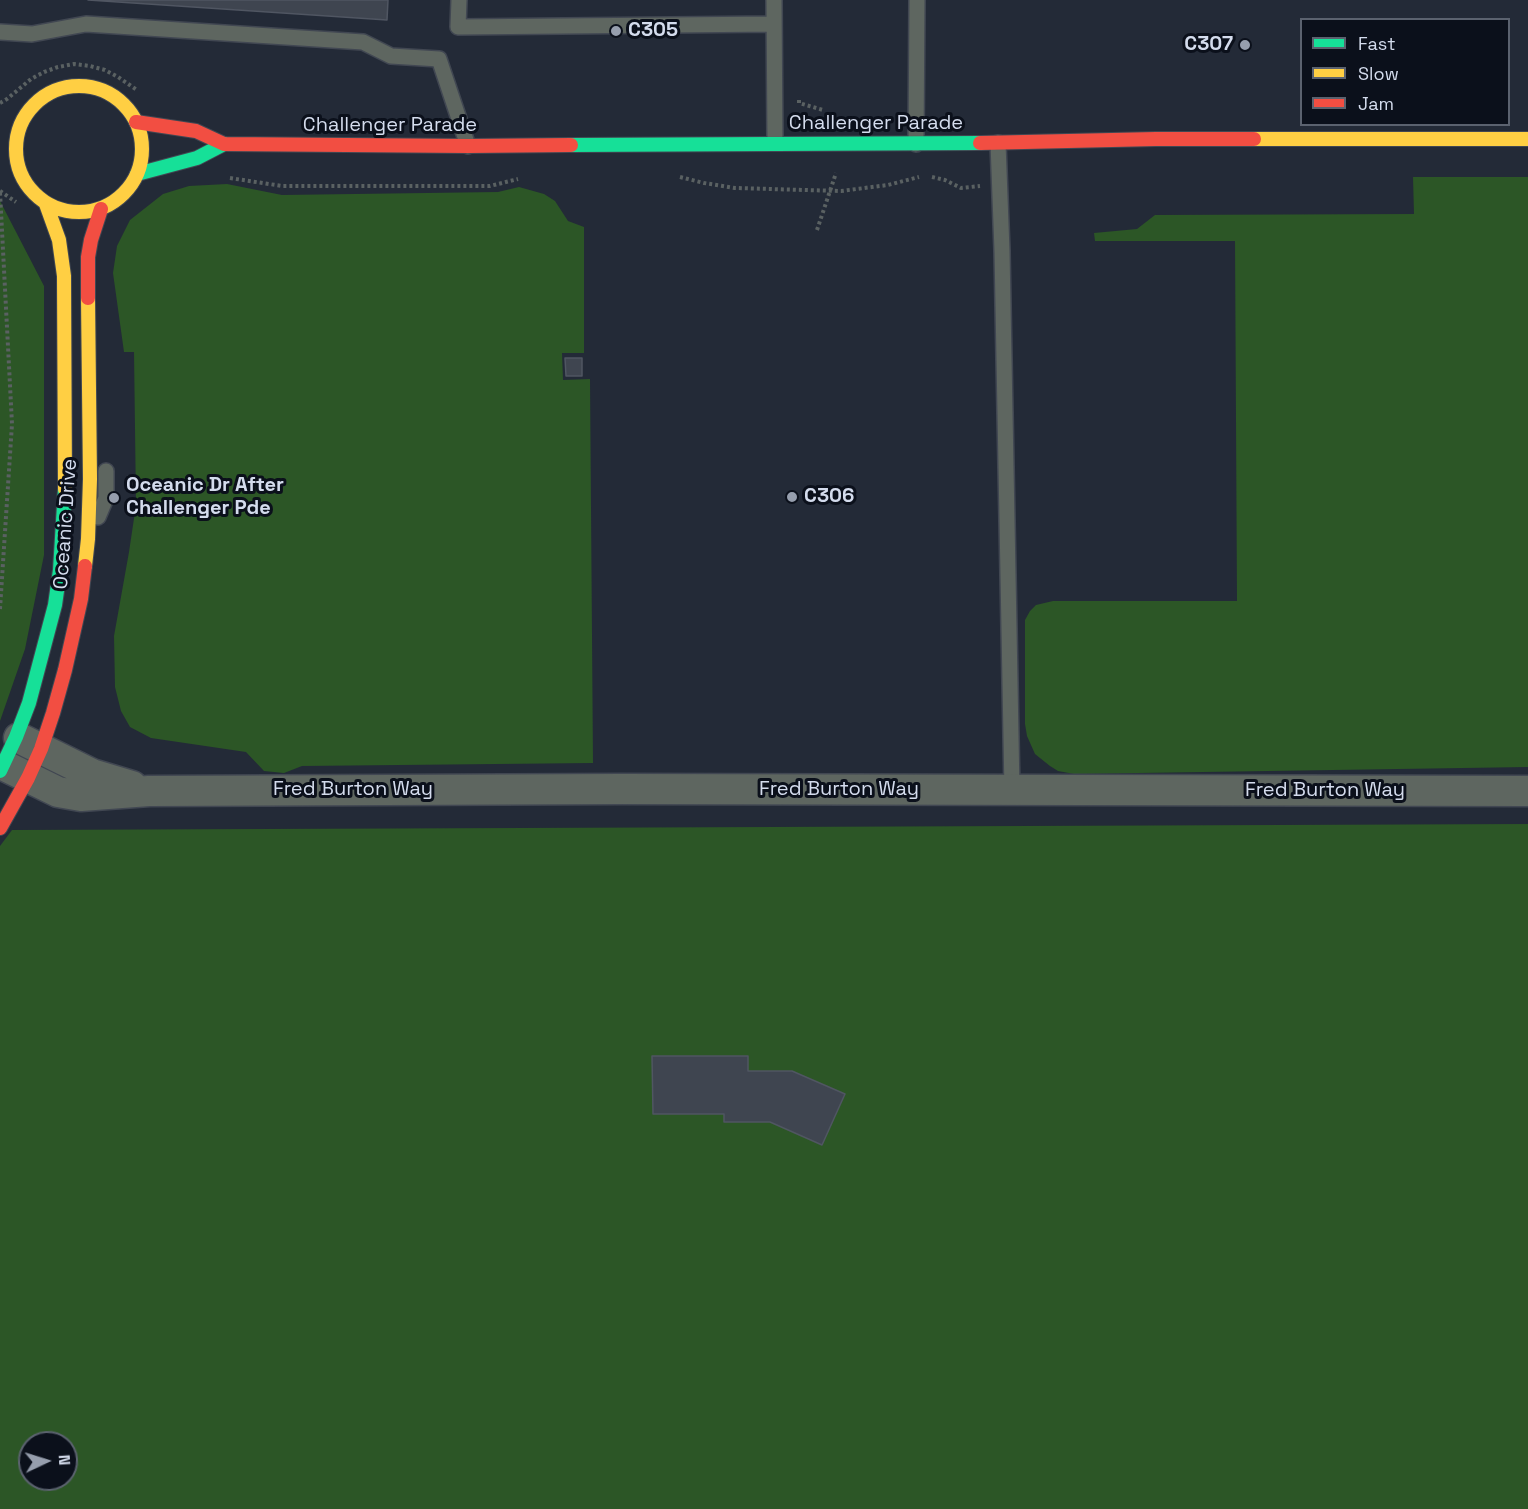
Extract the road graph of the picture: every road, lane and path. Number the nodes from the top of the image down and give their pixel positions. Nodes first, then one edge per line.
1 (459, 0) edge
2 (774, 0) edge
3 (917, 0) edge
4 (774, 24) junction
5 (0, 32) edge
6 (142, 93) dead end
7 (0, 103) edge
8 (136, 122) junction
9 (1528, 139) edge
10 (775, 143) junction
11 (998, 143) junction
12 (224, 144) junction
13 (916, 144) junction
14 (468, 146) junction
15 (137, 174) junction
16 (675, 176) dead end
17 (930, 176) dead end
18 (221, 177) dead end
19 (526, 177) dead end
20 (922, 177) dead end
21 (999, 184) junction
22 (0, 192) edge
23 (46, 204) junction
24 (101, 209) junction
25 (88, 290) junction
26 (102, 342) dead end
27 (106, 453) dead end
28 (88, 539) junction
29 (0, 609) edge
30 (28, 743) junction
31 (10, 772) edge
32 (1012, 790) junction
33 (149, 791) junction
34 (1528, 791) edge
35 (0, 828) edge

1 - 4 lane
2 - 4 lane
3 - 13 lane
4 - 10 lane
5 - 14 lane
6 - 7 path
8 - 12 street, Challenger Parade
8 - 15 street
8 - 23 street
9 - 11 street, Challenger Parade
10 - 13 street, Challenger Parade
10 - 14 street, Challenger Parade
11 - 13 street, Challenger Parade
11 - 21 lane
12 - 14 street, Challenger Parade
12 - 15 street, Challenger Parade
15 - 24 street
16 - 20 path
17 - 21 path
18 - 19 path
21 - 32 lane
22 - 29 path
23 - 24 street
23 - 30 street, Oceanic Drive
24 - 25 street, Oceanic Drive
25 - 26 lane
25 - 28 street, Oceanic Drive
27 - 28 lane
28 - 30 street, Oceanic Drive
30 - 31 street, Oceanic Drive
30 - 31 street, Oceanic Drive
30 - 33 street, Fred Burton Way
31 - 33 street, Fred Burton Way
31 - 35 street, Oceanic Drive
32 - 33 street, Fred Burton Way
32 - 34 street, Fred Burton Way

